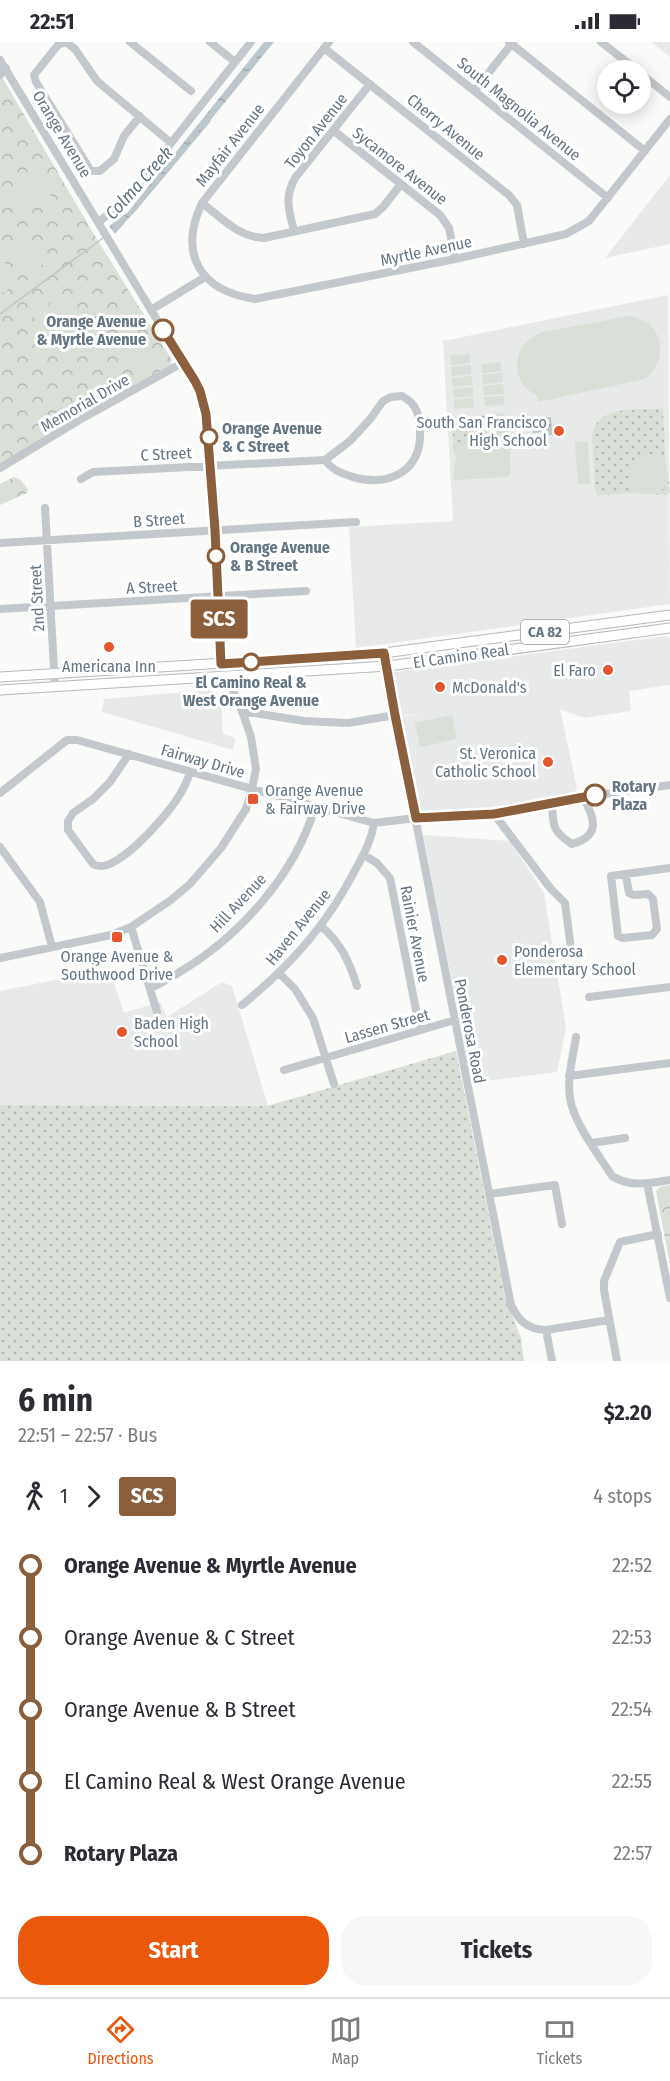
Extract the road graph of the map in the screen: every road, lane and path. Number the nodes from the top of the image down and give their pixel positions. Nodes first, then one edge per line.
1 (65, 42) edge
2 (130, 42) edge
3 (210, 42) edge
4 (251, 42) edge
5 (413, 42) edge
6 (602, 42) edge
7 (511, 43) edge
8 (327, 45) edge
9 (0, 60) edge
10 (624, 60) edge
11 (235, 62) junction
12 (6, 68) junction
13 (0, 75) edge
14 (651, 82) edge
15 (370, 84) junction
16 (475, 90) junction
17 (191, 91) dead end
18 (670, 97) edge
19 (140, 116) junction
20 (670, 119) edge
21 (334, 130) junction
22 (170, 142) junction
23 (645, 151) junction
24 (401, 184) junction
25 (608, 198) junction
26 (202, 203) junction
27 (101, 226) junction
28 (294, 231) junction
29 (525, 244) junction
30 (455, 259) junction
31 (205, 277) junction
32 (151, 310) junction
33 (184, 362) junction
34 (325, 460) junction
35 (210, 466) junction
36 (0, 468) edge
37 (81, 479) dead end
38 (45, 508) dead end
39 (356, 522) dead end
40 (215, 530) junction
41 (47, 541) junction
42 (0, 543) edge
43 (306, 591) dead end
44 (219, 596) junction
45 (51, 606) junction
46 (0, 609) edge
47 (670, 615) edge
48 (670, 628) edge
49 (384, 653) junction
50 (221, 664) junction
51 (387, 666) junction
52 (55, 674) junction
53 (0, 677) edge
54 (226, 677) junction
55 (56, 687) junction
56 (0, 690) edge
57 (242, 711) junction
58 (395, 715) junction
59 (129, 754) junction
60 (190, 772) junction
61 (670, 785) edge
62 (252, 789) junction
63 (0, 793) edge
64 (583, 797) junction
65 (552, 805) junction
66 (315, 807) junction
67 (494, 814) junction
68 (416, 818) junction
69 (374, 823) junction
70 (0, 847) edge
71 (364, 855) junction
72 (670, 868) edge
73 (626, 875) junction
74 (321, 926) junction
75 (131, 927) junction
76 (52, 947) junction
77 (571, 949) dead end
78 (0, 958) edge
79 (279, 973) junction
80 (357, 986) dead end
81 (670, 987) edge
82 (150, 988) junction
83 (589, 997) dead end
84 (243, 1005) dead end
85 (157, 1012) dead end
86 (455, 1020) junction
87 (420, 1030) junction
88 (576, 1037) dead end
89 (326, 1057) junction
90 (670, 1063) edge
91 (284, 1070) dead end
92 (569, 1076) junction
93 (334, 1084) dead end
94 (625, 1138) dead end
95 (592, 1143) junction
96 (670, 1180) edge
97 (647, 1183) junction
98 (489, 1194) junction
99 (562, 1224) dead end
100 (658, 1234) junction
101 (670, 1293) edge
102 (609, 1320) junction
103 (546, 1330) junction
104 (552, 1361) edge
105 (617, 1361) edge

1 - 19 street
1 - 19 street
2 - 17 street
3 - 11 street
4 - 11 street
5 - 16 street, South Magnolia Avenue
6 - 10 street
7 - 16 street
7 - 23 street
8 - 15 street, Cherry Avenue
8 - 26 street, Mayfair Avenue
9 - 12 street, Orange Avenue
11 - 22 street
12 - 13 street
12 - 27 street, Orange Avenue
14 - 18 street
15 - 21 street, Toyon Avenue
15 - 29 street, Cherry Avenue
16 - 25 street, South Magnolia Avenue
19 - 22 street
20 - 23 street, Myrtle Avenue
21 - 24 street, Sycamore Avenue
21 - 28 street, Toyon Avenue
22 - 27 street
23 - 25 street, Myrtle Avenue
24 - 28 street
24 - 30 street, Sycamore Avenue
25 - 29 street, Myrtle Avenue
26 - 28 street
26 - 31 street, Mayfair Avenue
27 - 32 street, Orange Avenue
29 - 30 street, Myrtle Avenue
30 - 31 street, Myrtle Avenue
31 - 32 street
32 - 33 street, Orange Avenue
33 - 35 street, Orange Avenue
33 - 36 street, Memorial Drive
34 - 34 street
34 - 35 street, C Street
35 - 37 street, C Street
35 - 40 street, Orange Avenue
38 - 41 street, 2nd Street
39 - 40 street, B Street
40 - 41 street, B Street
40 - 44 street, Orange Avenue
41 - 42 street, B Street
41 - 45 street, 2nd Street
43 - 44 street, A Street
44 - 45 street, A Street
44 - 50 street, Orange Avenue
45 - 46 street, A Street
45 - 52 street, 2nd Street
47 - 49 main road, El Camino Real / CA 82
48 - 51 main road, El Camino Real / CA 82
49 - 50 main road, El Camino Real / CA 82
49 - 51 street, Ponderosa Road
50 - 52 main road, El Camino Real / CA 82
50 - 54 street, Orange Avenue
51 - 54 main road, El Camino Real / CA 82
51 - 58 street, Ponderosa Road
52 - 53 main road, El Camino Real / CA 82
52 - 55 street, 2nd Street
54 - 55 main road, El Camino Real / CA 82
54 - 57 street, Orange Avenue
55 - 56 main road, El Camino Real / CA 82
57 - 58 street
57 - 62 street, Orange Avenue
58 - 68 street, Ponderosa Road
59 - 60 street, Fairway Drive
59 - 60 street
59 - 63 street, Fairway Drive
60 - 62 street, Fairway Drive
61 - 64 street
62 - 66 street, Fairway Drive
62 - 75 street, Orange Avenue
64 - 65 street
64 - 65 street
65 - 67 street, Fairway Drive
66 - 69 street, Fairway Drive
66 - 82 street, Hill Avenue
67 - 68 street, Fairway Drive
67 - 77 street
68 - 69 street, Fairway Drive
68 - 86 street, Ponderosa Road
69 - 71 street, Haven Avenue
70 - 76 street
71 - 74 street, Haven Avenue
71 - 87 street, Rainier Avenue
72 - 73 street
73 - 73 street
74 - 79 street, Haven Avenue
74 - 80 street
75 - 76 street, Orange Avenue
75 - 82 street
76 - 78 street, Orange Avenue
79 - 84 street, Haven Avenue
79 - 89 street
81 - 83 street
82 - 85 street
86 - 87 street, Lassen Street
86 - 98 street, Ponderosa Road
87 - 89 street, Lassen Street
88 - 92 street
89 - 91 street, Lassen Street
89 - 93 street
90 - 92 street
92 - 95 street
94 - 95 street
95 - 97 street
96 - 97 street
97 - 100 street
98 - 99 street
98 - 103 street, Ponderosa Road
100 - 101 street
100 - 102 street
102 - 103 street
102 - 105 street
103 - 104 street

